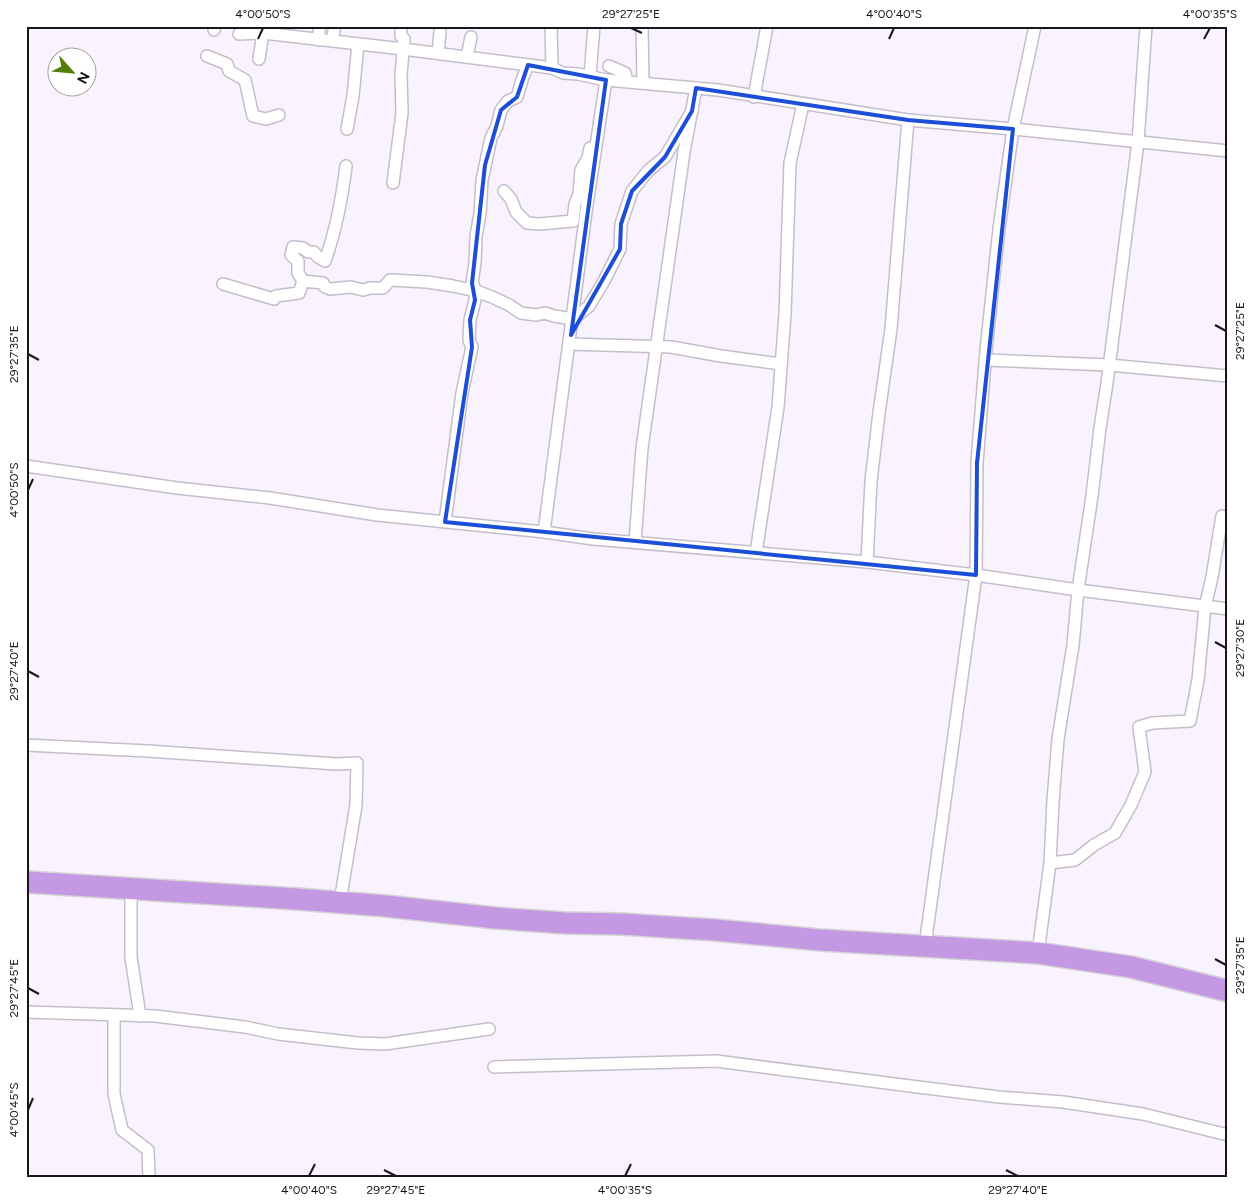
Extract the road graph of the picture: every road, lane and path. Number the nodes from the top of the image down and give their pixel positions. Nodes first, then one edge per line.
1 (320, 26) edge
2 (335, 26) edge
3 (401, 26) edge
4 (551, 26) edge
5 (594, 26) edge
6 (642, 26) edge
7 (767, 26) edge
8 (1035, 26) edge
9 (1146, 26) edge
10 (266, 31) edge
11 (440, 32) dead end
12 (239, 34) dead end
13 (471, 37) dead end
14 (319, 40) junction
15 (332, 42) junction
16 (358, 44) junction
17 (403, 48) junction
18 (438, 53) junction
19 (207, 56) dead end
20 (467, 57) junction
21 (259, 59) dead end
22 (528, 65) junction
23 (609, 66) dead end
24 (552, 68) junction
25 (590, 76) junction
26 (606, 80) junction
27 (627, 81) junction
28 (643, 82) junction
29 (696, 88) junction
30 (604, 94) junction
31 (754, 96) junction
32 (803, 104) junction
33 (692, 111) junction
34 (278, 115) dead end
35 (908, 120) junction
36 (347, 129) dead end
37 (1013, 129) junction
38 (1138, 142) junction
39 (1228, 151) edge
40 (346, 166) dead end
41 (392, 183) dead end
42 (504, 191) dead end
43 (303, 281) junction
44 (224, 284) dead end
45 (476, 291) junction
46 (573, 319) junction
47 (569, 344) junction
48 (655, 347) junction
49 (986, 360) junction
50 (781, 364) junction
51 (1109, 365) junction
52 (1228, 376) edge
53 (26, 466) edge
54 (1228, 519) edge
55 (445, 522) junction
56 (544, 532) junction
57 (636, 542) junction
58 (756, 553) junction
59 (867, 562) junction
60 (976, 575) junction
61 (1078, 590) junction
62 (1206, 607) junction
63 (1228, 609) edge
64 (26, 745) edge
65 (1050, 863) junction
66 (26, 882) edge
67 (132, 889) junction
68 (340, 902) junction
69 (925, 946) junction
70 (1038, 952) junction
71 (1228, 991) edge
72 (26, 1012) edge
73 (114, 1015) junction
74 (140, 1016) junction
75 (489, 1029) dead end
76 (494, 1067) dead end
77 (1228, 1135) edge
78 (149, 1177) edge

1 - 14 street
2 - 15 street
3 - 17 street
4 - 24 street
5 - 25 street
6 - 28 street
7 - 31 street
8 - 37 street
9 - 38 street
10 - 12 street
10 - 14 street
10 - 21 street
11 - 18 street
13 - 20 street
14 - 15 street
15 - 16 street
16 - 17 street
16 - 36 street
17 - 18 street
17 - 41 street
18 - 20 street
19 - 34 street
20 - 22 street
22 - 24 street
22 - 45 street
23 - 27 street
24 - 25 street
25 - 26 street
26 - 27 street
26 - 30 street
27 - 28 street
28 - 29 street
29 - 31 street
29 - 33 street
30 - 42 street
30 - 46 street
31 - 32 street
32 - 35 street
32 - 50 street
33 - 46 street
33 - 48 street
35 - 37 street
35 - 59 street
37 - 38 street
37 - 49 street
38 - 39 street
38 - 51 street
40 - 43 street
43 - 44 street
43 - 45 street
45 - 46 street
45 - 55 street
46 - 47 street
47 - 48 street
47 - 56 street
48 - 50 street
48 - 57 street
49 - 51 street
49 - 60 street
50 - 58 street
51 - 52 street
51 - 61 street
53 - 55 street
54 - 62 street
55 - 56 street
56 - 57 street
57 - 58 street
58 - 59 street
59 - 60 street
60 - 61 street
60 - 69 street
61 - 62 street
61 - 65 street
62 - 63 street
62 - 65 street
64 - 68 street
65 - 70 street
66 - 67 highway
67 - 68 highway
67 - 74 street
68 - 69 highway
69 - 70 highway
70 - 71 highway
72 - 73 street
73 - 74 street
73 - 78 street
74 - 75 street
76 - 77 street

